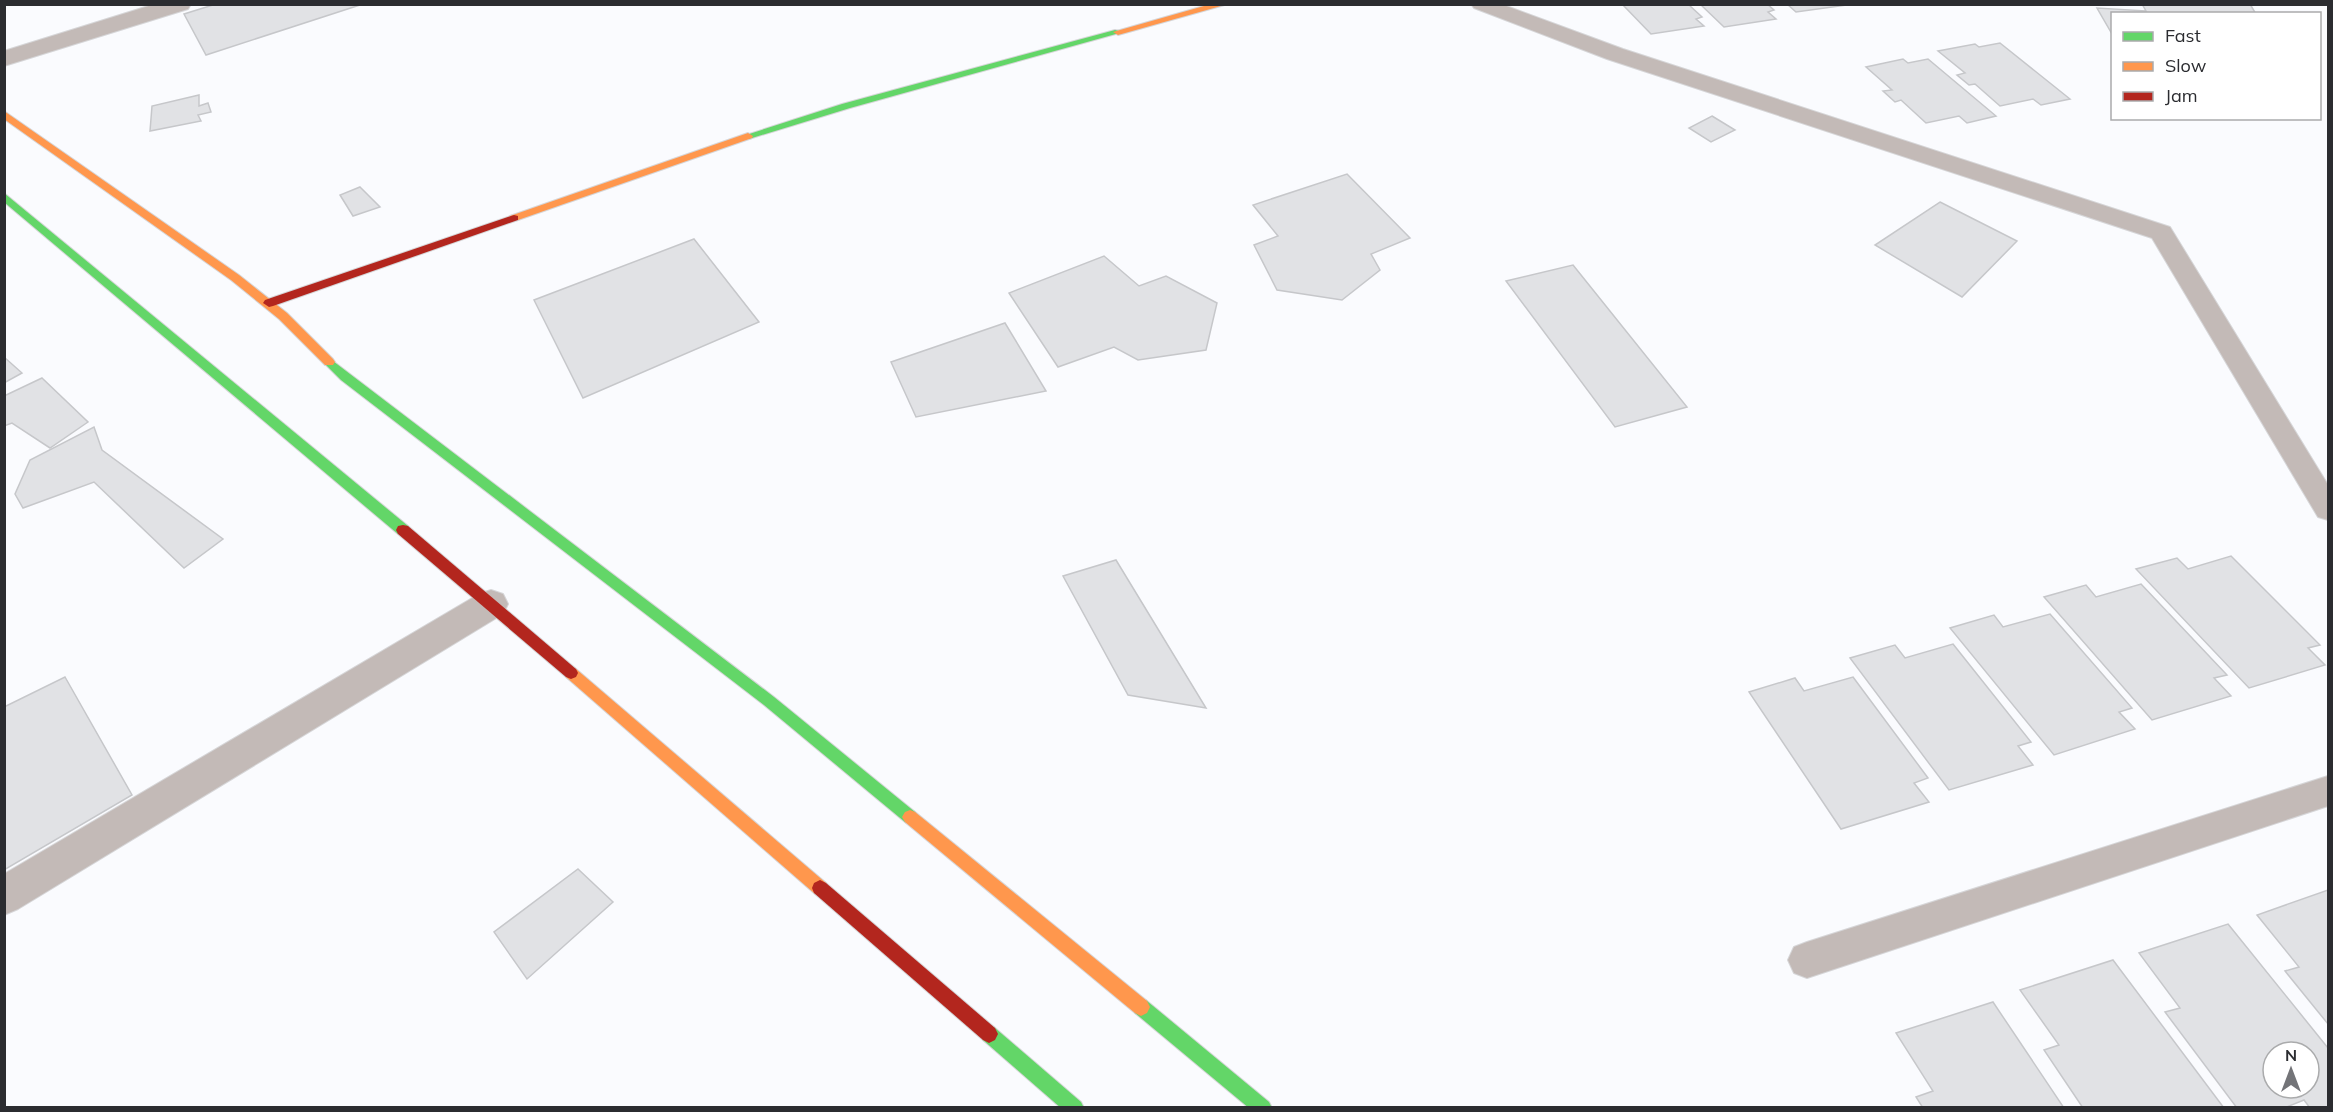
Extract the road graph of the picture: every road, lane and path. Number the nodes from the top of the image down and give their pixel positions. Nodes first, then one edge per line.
1 (180, 4) edge
2 (1224, 4) edge
3 (1481, 4) edge
4 (4, 59) edge
5 (4, 114) edge
6 (9, 200) edge
7 (268, 303) junction
8 (2328, 508) edge
9 (491, 604) junction
10 (2328, 791) edge
11 (4, 896) edge
12 (1807, 960) dead end
13 (1075, 1107) edge
14 (1263, 1107) edge

1 - 4 street
2 - 7 main road
3 - 8 lane
5 - 7 main road
6 - 9 main road
7 - 14 main road
9 - 11 street
9 - 13 main road
10 - 12 lane

